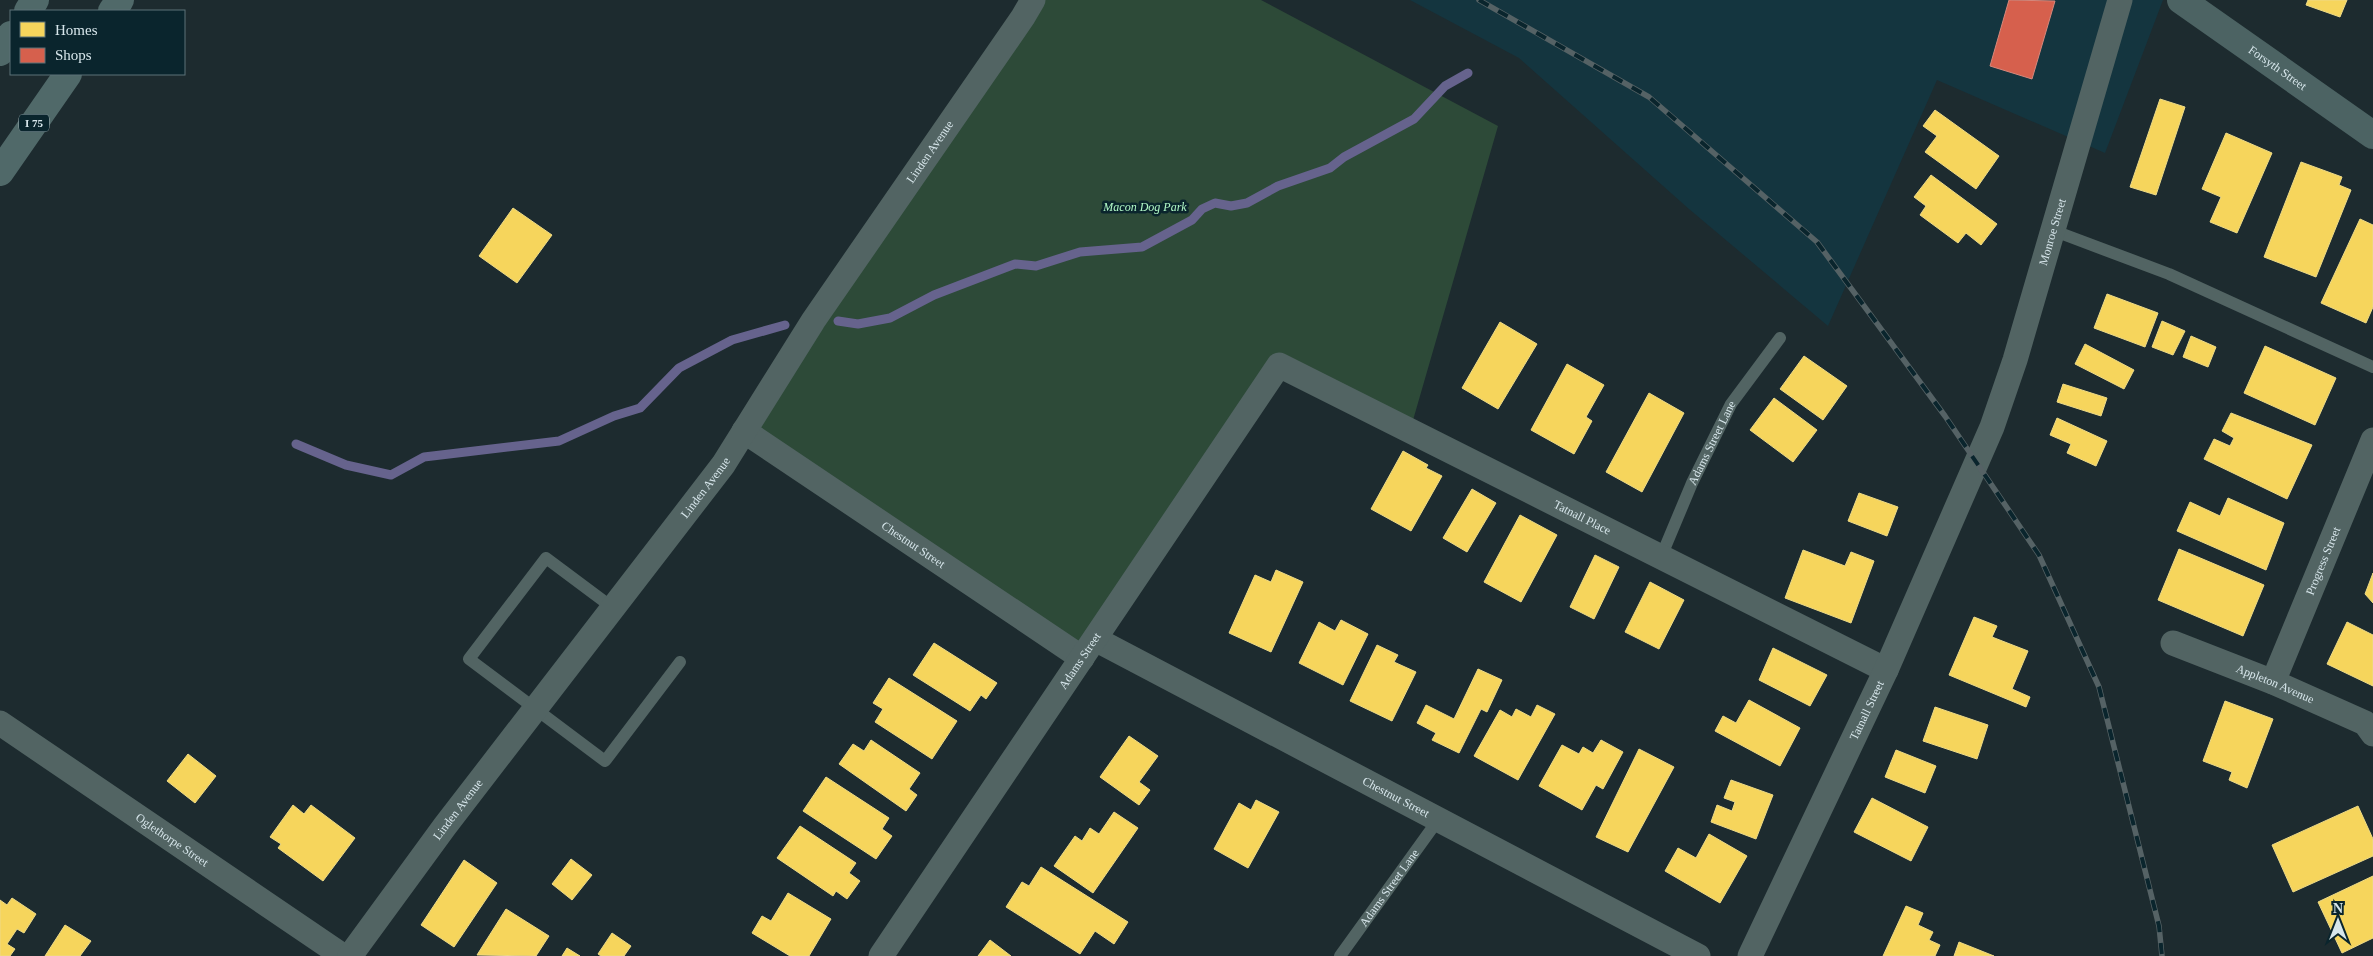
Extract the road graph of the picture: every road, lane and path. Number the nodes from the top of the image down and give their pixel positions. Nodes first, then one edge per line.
1 (1033, 0) edge
2 (2120, 0) edge
3 (2182, 0) edge
4 (10, 37) edge
5 (0, 52) edge
6 (67, 75) edge
7 (2373, 135) edge
8 (0, 172) edge
9 (2052, 230) junction
10 (1780, 338) dead end
11 (1279, 365) joint
12 (2373, 367) edge
13 (744, 432) junction
14 (2373, 440) edge
15 (1978, 460) joint
16 (1661, 557) junction
17 (613, 608) junction
18 (2172, 643) dead end
19 (1088, 648) junction
20 (680, 662) dead end
21 (1886, 670) junction
22 (2273, 682) junction
23 (535, 708) junction
24 (0, 722) edge
25 (2373, 734) edge
26 (1438, 820) junction
27 (343, 956) edge
28 (350, 956) edge
29 (881, 956) edge
30 (1340, 956) edge
31 (1698, 956) edge
32 (1750, 956) edge

1 - 13 street, Linden Avenue
2 - 9 street, Monroe Street
3 - 7 main road, Forsyth Street
4 - 5 highway
6 - 8 highway, I 75
9 - 12 lane
9 - 15 street, Monroe Street
10 - 16 lane, Adams Street Lane
11 - 16 street, Tatnall Place
11 - 19 street, Adams Street
13 - 17 street, Linden Avenue
13 - 19 street, Chestnut Street
14 - 22 street, Progress Street
15 - 21 street, Tatnall Street
16 - 21 street, Tatnall Place
17 - 23 street, Linden Avenue
17 - 23 lane
18 - 22 street, Appleton Avenue
19 - 26 street, Chestnut Street
19 - 29 street, Adams Street
20 - 23 lane
21 - 32 street, Tatnall Street
22 - 25 street, Appleton Avenue
23 - 28 street, Linden Avenue
24 - 27 street, Oglethorpe Street
26 - 30 lane, Adams Street Lane
26 - 31 street, Chestnut Street

